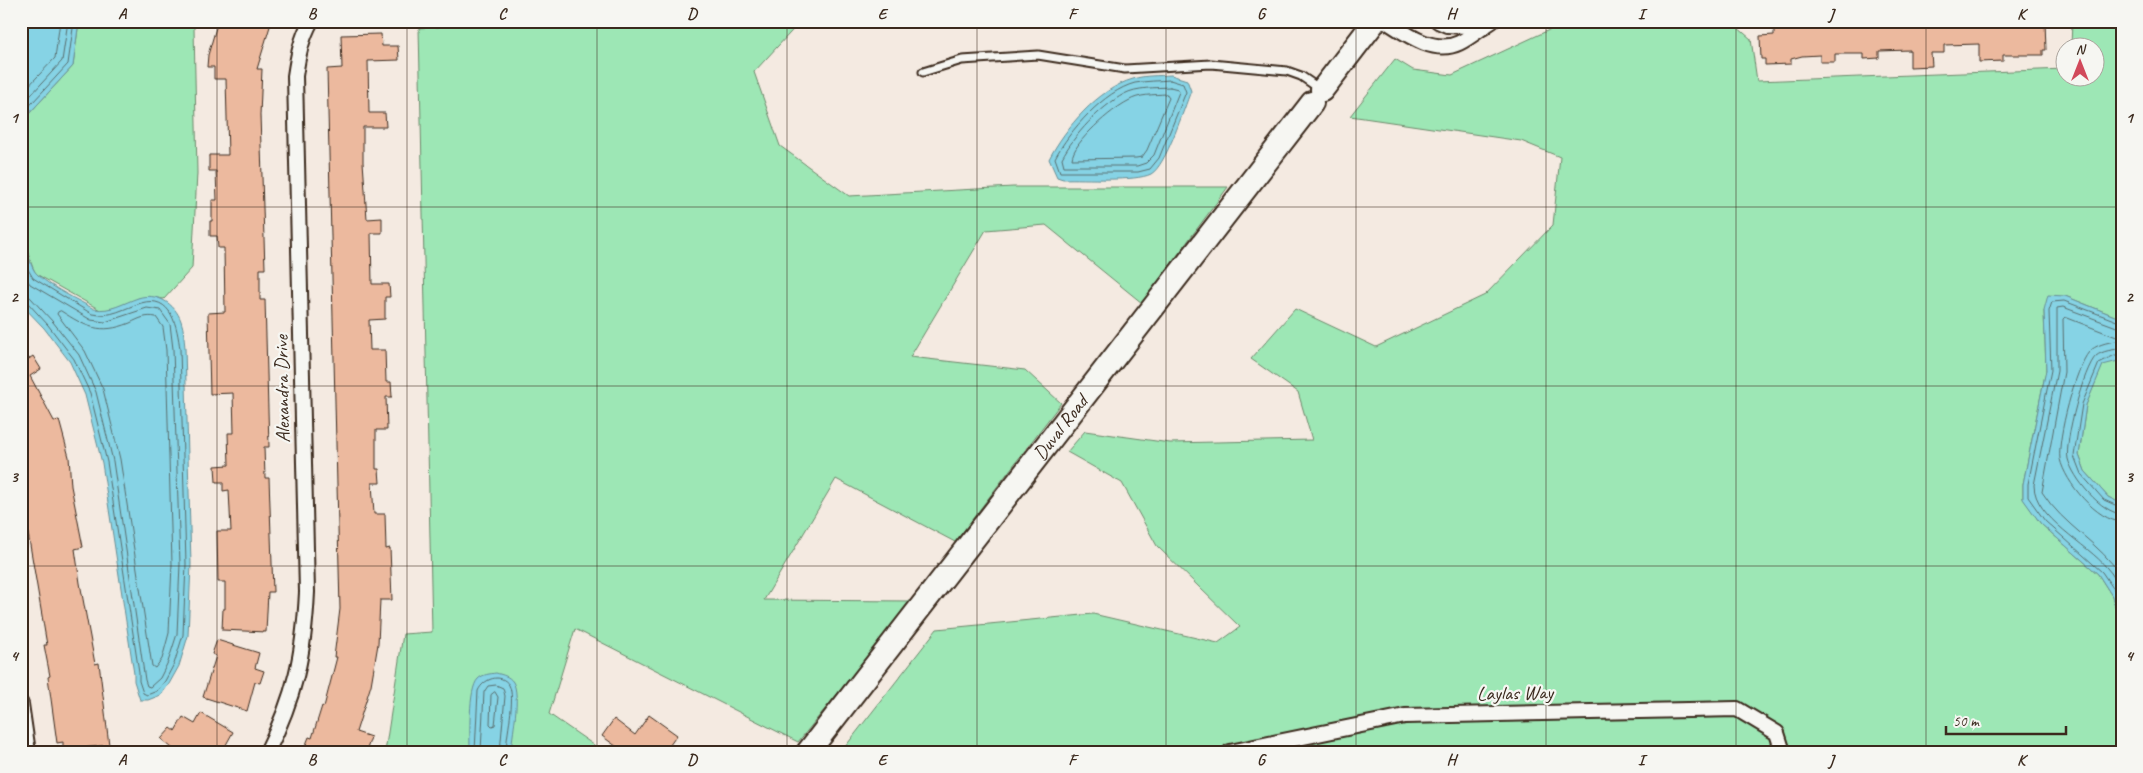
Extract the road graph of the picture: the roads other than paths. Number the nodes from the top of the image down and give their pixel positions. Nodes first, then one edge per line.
1 (311, 21) edge
2 (1375, 21) edge
3 (1386, 21) edge
4 (1438, 21) edge
5 (1488, 24) edge
6 (923, 72) dead end
7 (1317, 97) junction
8 (21, 704) edge
9 (28, 752) edge
10 (267, 752) edge
11 (808, 752) edge
12 (1230, 752) edge
13 (1783, 752) edge

1 - 10 street, Alexandra Drive
2 - 7 main road, Duval Road
3 - 5 street
4 - 5 street
6 - 7 lane
7 - 11 main road, Duval Road
8 - 9 street
12 - 13 street, Laylas Way

